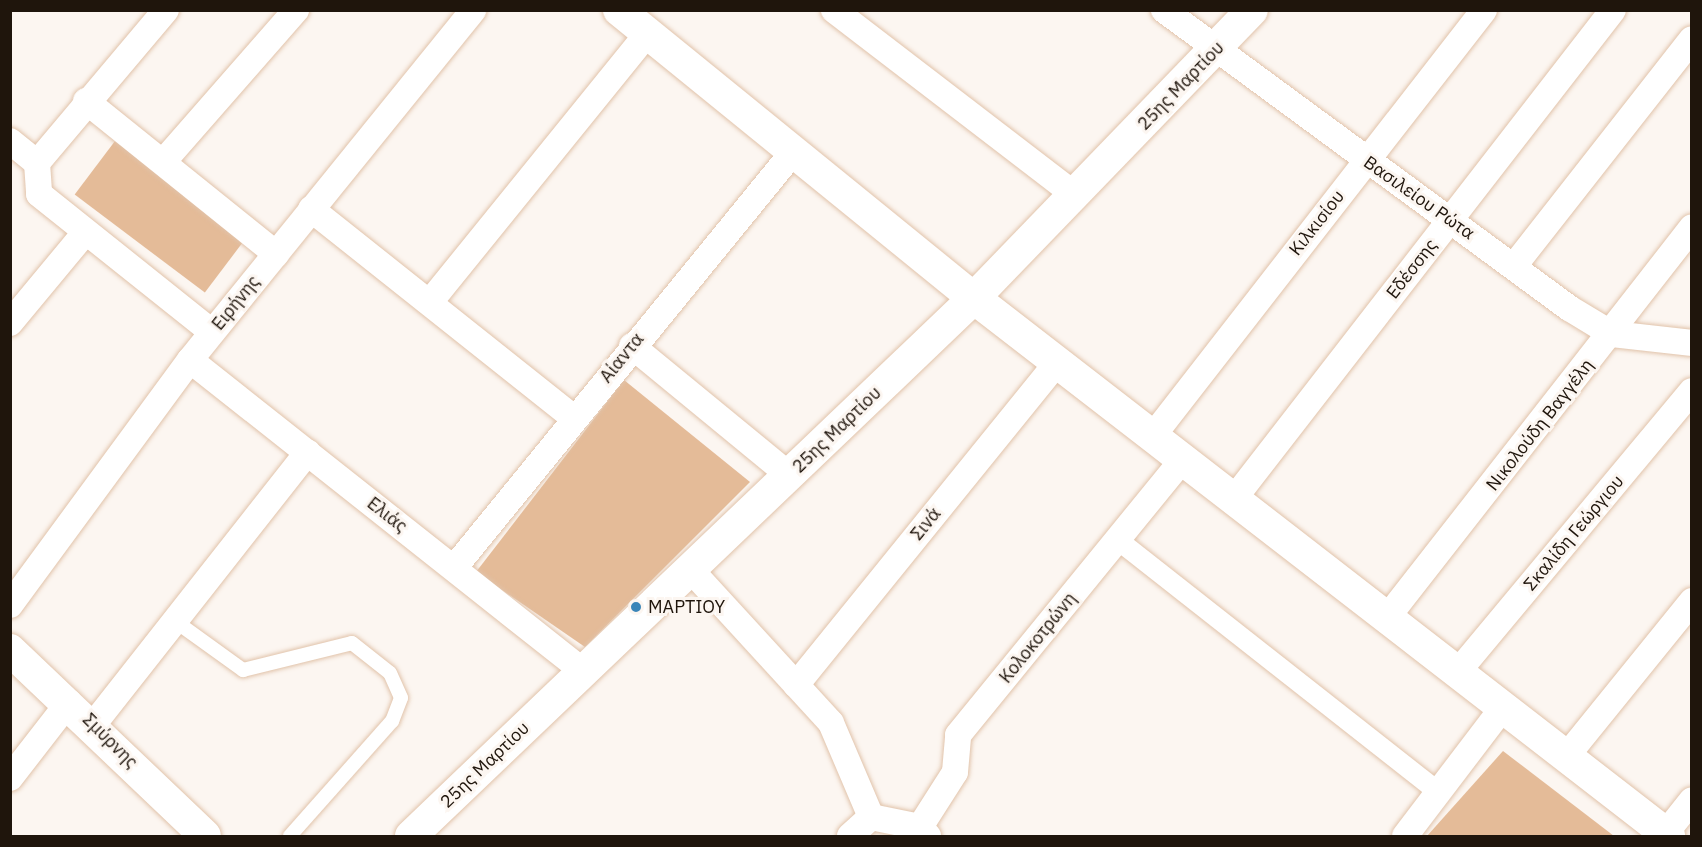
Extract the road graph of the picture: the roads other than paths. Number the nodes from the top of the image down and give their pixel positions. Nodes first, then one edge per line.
1 (166, 10) edge
2 (296, 10) edge
3 (473, 10) edge
4 (619, 10) edge
5 (834, 10) edge
6 (1164, 10) edge
7 (1252, 10) edge
8 (1484, 10) edge
9 (1613, 10) edge
10 (648, 33) junction
11 (1692, 39) edge
12 (1216, 49) junction
13 (86, 100) junction
14 (10, 141) edge
15 (794, 151) junction
16 (1366, 160) junction
17 (163, 162) junction
18 (37, 163) junction
19 (1076, 196) junction
20 (311, 209) junction
21 (1451, 219) junction
22 (1692, 228) edge
23 (83, 235) junction
24 (276, 254) junction
25 (1514, 266) junction
26 (974, 298) junction
27 (430, 303) junction
28 (10, 323) edge
29 (212, 332) junction
30 (1612, 334) junction
31 (1692, 343) edge
32 (632, 346) junction
33 (190, 360) junction
34 (1057, 363) junction
35 (1692, 391) edge
36 (574, 418) junction
37 (1152, 436) junction
38 (308, 452) junction
39 (1182, 460) junction
40 (790, 476) junction
41 (1233, 500) junction
42 (1118, 540) junction
43 (454, 568) junction
44 (691, 570) junction
45 (1692, 601) edge
46 (10, 605) edge
47 (1386, 619) junction
48 (175, 621) junction
49 (10, 650) edge
50 (583, 671) junction
51 (1456, 674) junction
52 (796, 685) junction
53 (69, 702) junction
54 (1502, 710) junction
55 (93, 725) junction
56 (1565, 758) junction
57 (10, 778) edge
58 (1440, 793) junction
59 (1692, 800) edge
60 (871, 817) junction
61 (924, 832) edge
62 (1667, 835) edge
63 (205, 837) edge
64 (290, 837) edge
65 (411, 837) edge
66 (850, 837) edge
67 (1405, 837) edge

1 - 13 street
2 - 17 street
3 - 20 street, Ειρήνης
4 - 10 street
5 - 19 street
6 - 12 street, Βασιλείου Ρώτα
7 - 12 street, 25ης Μαρτίου
8 - 16 street, Κιλκισίου
9 - 21 street, Εδέσσης
10 - 15 street
10 - 27 street
11 - 25 street
12 - 16 street, Βασιλείου Ρώτα
12 - 19 street, 25ης Μαρτίου
13 - 17 street
13 - 18 street
14 - 18 street
15 - 26 street
15 - 32 street, Αίαντα
16 - 21 street, Βασιλείου Ρώτα
16 - 37 street, Κιλκισίου
17 - 24 street
18 - 23 street
19 - 26 street, 25ης Μαρτίου
20 - 24 street, Ειρήνης
20 - 27 street
21 - 25 street, Βασιλείου Ρώτα
21 - 41 street, Εδέσσης
22 - 30 street, Νικολούδη Βαγγέλη
23 - 28 street
23 - 29 street
24 - 29 street, Ειρήνης
25 - 30 street, Βασιλείου Ρώτα
26 - 34 street
26 - 40 street, 25ης Μαρτίου
27 - 36 street
29 - 33 street, Ειρήνης
30 - 31 street, Βασιλείου Ρώτα
30 - 47 street, Νικολούδη Βαγγέλη
32 - 36 street, Αίαντα
32 - 40 street
33 - 38 street, Ελιάς
33 - 46 street, Ειρήνης
34 - 37 street
34 - 52 street, Σινά
35 - 51 street, Σκαλίδη Γεώργιου
36 - 43 street, Αίαντα
37 - 39 street
38 - 43 street, Ελιάς
38 - 48 street
39 - 41 street
39 - 42 street, Κολοκοτρώνη
40 - 44 street, 25ης Μαρτίου
41 - 47 street
42 - 58 street
42 - 61 street, Κολοκοτρώνη
43 - 50 street, Ελιάς
44 - 50 street, 25ης Μαρτίου
44 - 52 street
45 - 56 street
47 - 51 street
48 - 55 street
48 - 64 lane
49 - 53 street, Σμύρνης
50 - 65 street, 25ης Μαρτίου
51 - 54 street
52 - 60 street
53 - 55 street, Σμύρνης
53 - 57 street
54 - 56 street
54 - 58 street
55 - 63 street, Σμύρνης
56 - 62 street
58 - 67 street
59 - 62 street
60 - 61 street
60 - 66 street

